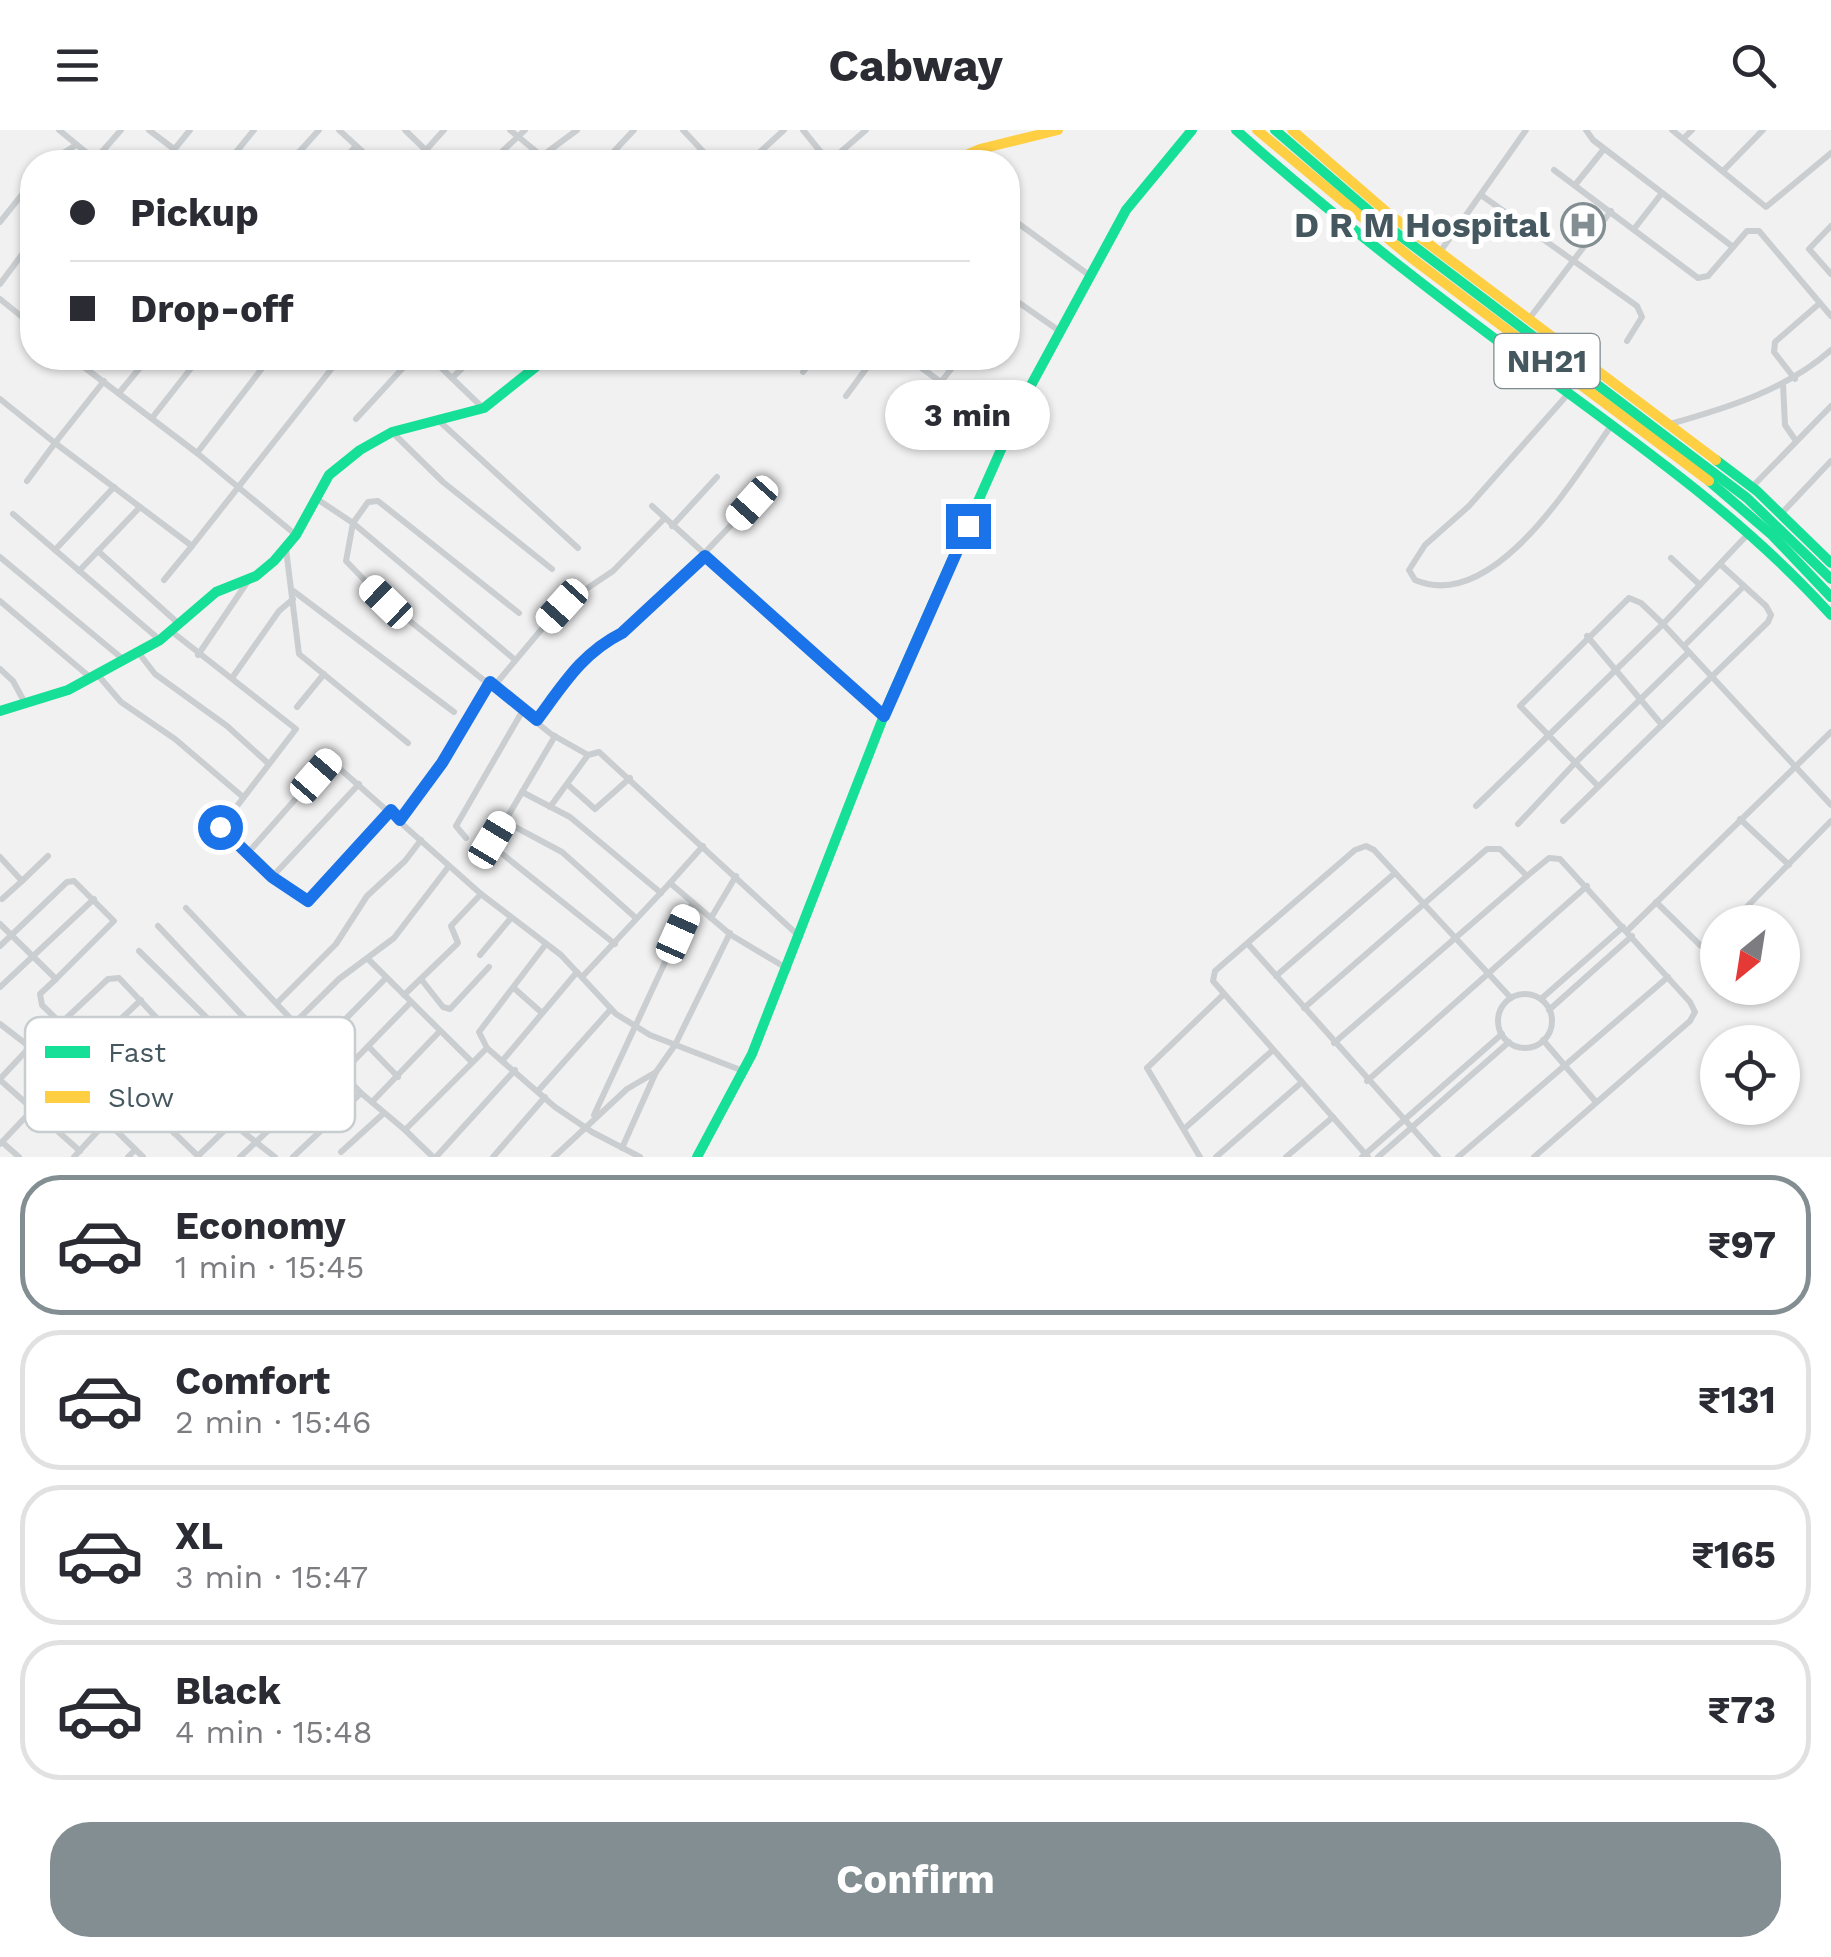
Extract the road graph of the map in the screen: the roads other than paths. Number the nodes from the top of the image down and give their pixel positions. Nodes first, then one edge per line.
1 (59, 130) edge
2 (121, 130) edge
3 (149, 130) edge
4 (190, 130) edge
5 (254, 130) edge
6 (319, 130) edge
7 (339, 130) edge
8 (405, 130) edge
9 (444, 130) edge
10 (510, 130) edge
11 (577, 130) edge
12 (634, 130) edge
13 (684, 130) edge
14 (784, 130) edge
15 (804, 130) edge
16 (866, 130) edge
17 (1058, 130) edge
18 (1192, 130) edge
19 (1236, 130) edge
20 (1257, 130) edge
21 (1275, 130) edge
22 (1292, 130) edge
23 (1526, 130) edge
24 (1586, 130) edge
25 (1672, 130) edge
26 (1692, 130) edge
27 (1763, 130) edge
28 (522, 133) edge
29 (1013, 134) edge
30 (1684, 138) junction
31 (76, 145) junction
32 (356, 146) junction
33 (174, 148) joint
34 (1604, 149) junction
35 (68, 150) edge
36 (82, 150) edge
37 (105, 150) edge
38 (238, 150) edge
39 (301, 150) edge
40 (352, 150) edge
41 (360, 150) edge
42 (426, 150) joint
43 (556, 150) edge
44 (615, 150) edge
45 (702, 150) edge
46 (762, 150) edge
47 (820, 150) edge
48 (843, 150) edge
49 (977, 150) edge
50 (1831, 154) edge
51 (1822, 162) junction
52 (1554, 170) dead end
53 (1724, 170) junction
54 (1831, 172) edge
55 (1575, 186) junction
56 (1662, 193) junction
57 (1481, 196) junction
58 (20, 197) edge
59 (1610, 211) junction
60 (1382, 215) junction
61 (0, 222) edge
62 (1020, 225) edge
63 (1831, 226) edge
64 (1634, 229) junction
65 (1732, 247) junction
66 (1440, 252) junction
67 (20, 257) edge
68 (1574, 260) junction
69 (1089, 274) junction
70 (1831, 274) edge
71 (0, 284) edge
72 (0, 299) edge
73 (1820, 302) junction
74 (1020, 303) edge
75 (20, 314) edge
76 (1831, 316) edge
77 (1529, 318) junction
78 (1058, 330) junction
79 (1627, 341) dead end
80 (1831, 350) edge
81 (89, 370) edge
82 (138, 370) edge
83 (190, 370) edge
84 (261, 370) edge
85 (331, 370) edge
86 (401, 370) edge
87 (444, 370) edge
88 (460, 370) edge
89 (532, 370) edge
90 (865, 370) edge
91 (924, 370) edge
92 (950, 370) edge
93 (452, 378) junction
94 (1795, 379) junction
95 (104, 382) junction
96 (940, 382) junction
97 (1783, 384) junction
98 (119, 393) junction
99 (1568, 394) junction
100 (846, 396) dead end
101 (0, 399) edge
102 (1831, 406) edge
103 (484, 408) junction
104 (152, 418) junction
105 (356, 419) dead end
106 (438, 420) junction
107 (1670, 424) junction
108 (1611, 426) junction
109 (392, 432) junction
110 (1009, 432) junction
111 (1796, 441) junction
112 (55, 443) junction
113 (197, 453) junction
114 (1831, 461) edge
115 (717, 477) dead end
116 (27, 480) dead end
117 (114, 487) junction
118 (240, 487) junction
119 (1752, 487) junction
120 (317, 499) junction
121 (752, 503) dead end
122 (652, 506) dead end
123 (140, 508) junction
124 (13, 514) dead end
125 (1781, 514) junction
126 (664, 519) junction
127 (354, 523) junction
128 (672, 526) junction
129 (1750, 532) junction
130 (296, 535) junction
131 (192, 546) junction
132 (286, 548) junction
133 (578, 548) dead end
134 (55, 550) junction
135 (98, 551) junction
136 (705, 556) junction
137 (0, 557) edge
138 (1671, 558) dead end
139 (1831, 563) edge
140 (1720, 564) junction
141 (552, 568) dead end
142 (79, 570) junction
143 (249, 579) junction
144 (1831, 579) edge
145 (164, 580) dead end
146 (1700, 585) junction
147 (1744, 586) junction
148 (292, 590) junction
149 (1831, 597) edge
150 (293, 599) junction
151 (0, 600) edge
152 (519, 613) dead end
153 (1831, 614) edge
154 (1663, 624) junction
155 (175, 628) junction
156 (1587, 636) junction
157 (160, 640) junction
158 (1687, 649) junction
159 (138, 652) junction
160 (198, 654) junction
161 (514, 659) junction
162 (124, 660) junction
163 (0, 668) edge
164 (1615, 670) junction
165 (324, 674) junction
166 (94, 676) junction
167 (1712, 676) junction
168 (232, 678) junction
169 (493, 684) junction
170 (1639, 699) junction
171 (25, 703) junction
172 (297, 707) dead end
173 (0, 710) edge
174 (523, 710) junction
175 (454, 712) dead end
176 (884, 716) junction
177 (537, 720) junction
178 (1662, 724) junction
179 (1831, 732) edge
180 (1547, 734) junction
181 (555, 736) junction
182 (408, 743) dead end
183 (588, 755) junction
184 (1574, 763) junction
185 (269, 764) junction
186 (1794, 765) junction
187 (630, 778) junction
188 (359, 784) junction
189 (567, 784) junction
190 (1598, 786) junction
191 (522, 792) junction
192 (244, 797) junction
193 (1831, 804) edge
194 (550, 806) junction
195 (1476, 806) dead end
196 (391, 810) junction
197 (1740, 819) junction
198 (400, 820) junction
199 (504, 821) junction
200 (1562, 821) dead end
201 (1831, 821) edge
202 (1518, 824) dead end
203 (466, 838) dead end
204 (421, 840) junction
205 (704, 846) junction
206 (246, 855) junction
207 (48, 856) dead end
208 (2, 862) edge
209 (1789, 865) junction
210 (449, 866) junction
211 (1396, 873) junction
212 (736, 876) junction
213 (1527, 876) junction
214 (272, 877) junction
215 (22, 881) junction
216 (670, 883) junction
217 (1587, 886) junction
218 (661, 893) junction
219 (481, 894) junction
220 (2, 899) dead end
221 (94, 899) junction
222 (1656, 902) junction
223 (692, 903) junction
224 (1425, 903) junction
225 (1749, 905) edge
226 (186, 908) dead end
227 (511, 917) junction
228 (636, 918) junction
229 (711, 918) junction
230 (0, 924) edge
231 (158, 926) dead end
232 (1627, 931) junction
233 (730, 934) junction
234 (10, 936) junction
235 (800, 937) junction
236 (1458, 940) junction
237 (546, 944) junction
238 (615, 944) junction
239 (1248, 944) junction
240 (1700, 945) edge
241 (0, 946) edge
242 (139, 951) dead end
243 (480, 955) dead end
244 (33, 957) junction
245 (368, 959) junction
246 (489, 967) dead end
247 (788, 969) junction
248 (579, 974) junction
249 (1490, 974) junction
250 (1276, 976) junction
251 (1668, 977) junction
252 (386, 978) junction
253 (56, 979) junction
254 (421, 979) junction
255 (0, 987) edge
256 (515, 989) junction
257 (1224, 994) junction
258 (407, 998) junction
259 (1511, 998) junction
260 (1540, 999) junction
261 (140, 1000) junction
262 (277, 1003) junction
263 (1304, 1008) junction
264 (611, 1009) junction
265 (1549, 1010) junction
266 (542, 1013) junction
267 (54, 1017) edge
268 (64, 1017) edge
269 (122, 1017) edge
270 (157, 1017) edge
271 (206, 1017) edge
272 (244, 1017) edge
273 (292, 1017) edge
274 (300, 1017) edge
275 (346, 1017) edge
276 (0, 1024) edge
277 (635, 1026) junction
278 (440, 1031) junction
279 (1502, 1034) junction
280 (1543, 1040) junction
281 (1509, 1042) junction
282 (25, 1043) edge
283 (1334, 1043) junction
284 (675, 1045) junction
285 (369, 1047) junction
286 (488, 1048) junction
287 (1274, 1050) junction
288 (25, 1052) edge
289 (355, 1058) edge
290 (504, 1060) junction
291 (472, 1061) junction
292 (1565, 1066) junction
293 (515, 1070) junction
294 (743, 1071) junction
295 (656, 1072) junction
296 (398, 1077) junction
297 (0, 1079) edge
298 (1367, 1081) junction
299 (1302, 1082) junction
300 (355, 1088) edge
301 (538, 1091) junction
302 (360, 1093) junction
303 (355, 1098) edge
304 (545, 1098) junction
305 (25, 1102) edge
306 (371, 1102) junction
307 (1596, 1102) junction
308 (384, 1113) junction
309 (1333, 1117) junction
310 (25, 1119) edge
311 (592, 1120) junction
312 (1404, 1121) junction
313 (584, 1127) junction
314 (1411, 1128) junction
315 (1184, 1129) junction
316 (406, 1130) junction
317 (56, 1132) edge
318 (98, 1132) edge
319 (118, 1132) edge
320 (223, 1132) edge
321 (247, 1132) edge
322 (268, 1132) edge
323 (319, 1132) edge
324 (174, 1133) edge
325 (256, 1142) junction
326 (1, 1143) edge
327 (622, 1148) junction
328 (135, 1150) junction
329 (341, 1152) dead end
330 (77, 1154) edge
331 (198, 1156) edge
332 (1365, 1156) edge
333 (19, 1157) edge
334 (128, 1157) edge
335 (143, 1157) edge
336 (240, 1157) edge
337 (275, 1157) edge
338 (293, 1157) edge
339 (434, 1157) edge
340 (493, 1157) edge
341 (554, 1157) edge
342 (640, 1157) edge
343 (697, 1157) edge
344 (1200, 1157) edge
345 (1216, 1157) edge
346 (1286, 1157) edge
347 (1378, 1157) edge
348 (1438, 1157) edge
349 (1458, 1157) edge
350 (1534, 1157) edge

1 - 31 street
2 - 37 street
3 - 33 street
4 - 33 street
5 - 38 street
6 - 39 street
7 - 32 street
8 - 42 street
9 - 42 street
10 - 28 street
11 - 43 street
12 - 44 street
13 - 45 street
14 - 46 street
15 - 47 street
16 - 48 street
17 - 29 main road
18 - 69 main road
19 - 99 main road
20 - 149 main road, NH21
21 - 60 main road, NH21
22 - 60 main road
23 - 57 street
24 - 34 street
25 - 30 street
26 - 30 street
27 - 53 street
29 - 49 main road
30 - 53 street
31 - 35 street
31 - 36 street
32 - 40 street
32 - 41 street
34 - 55 street
34 - 56 street
50 - 51 street
51 - 53 street
51 - 54 street
52 - 55 street
55 - 59 street
56 - 64 street
56 - 65 street
57 - 66 street
57 - 68 street
58 - 61 street
59 - 64 street
59 - 68 street
60 - 66 main road
60 - 144 main road, NH21
62 - 69 street
63 - 70 street
64 - 65 street
65 - 73 street
66 - 77 main road
67 - 71 street
68 - 77 street
68 - 79 street
69 - 78 main road
72 - 75 street
73 - 76 street
73 - 94 street
74 - 78 street
77 - 107 main road
78 - 110 main road
80 - 94 street
81 - 95 street
82 - 98 street
83 - 104 street
84 - 113 street
85 - 118 street
86 - 105 street
87 - 93 street
88 - 93 street
89 - 103 main road
90 - 100 street
91 - 96 street
92 - 96 street
93 - 103 street
94 - 97 street
95 - 98 street
95 - 112 street
96 - 110 street
97 - 107 street
97 - 111 street
98 - 104 street
99 - 108 main road
99 - 108 street
101 - 112 street
102 - 111 street
103 - 106 main road
104 - 113 street
106 - 109 main road
106 - 133 street
107 - 119 main road
108 - 129 main road
109 - 120 main road
109 - 141 street
110 - 176 main road
111 - 119 street
112 - 116 street
112 - 117 street
113 - 118 street
114 - 125 street
115 - 128 street
117 - 123 street
117 - 134 street
118 - 130 street
118 - 131 street
119 - 125 main road
120 - 127 street
120 - 130 main road
121 - 136 street
122 - 126 street
123 - 131 street
123 - 135 street
124 - 134 street
125 - 139 main road
126 - 128 street
126 - 161 street
127 - 152 street
127 - 161 street
127 - 169 street
128 - 136 street
129 - 140 street
129 - 153 main road
130 - 132 main road
131 - 145 street
132 - 143 main road
132 - 148 street
134 - 142 street
135 - 142 street
135 - 155 street
136 - 176 street
136 - 177 street
137 - 162 street
138 - 146 street
140 - 146 street
140 - 147 street
142 - 157 street
143 - 155 main road
143 - 160 street
146 - 154 street
147 - 158 street
147 - 167 street
148 - 150 street
148 - 175 street
150 - 165 street
150 - 168 street
151 - 166 street
154 - 156 street
154 - 158 street
154 - 164 street
155 - 157 main road
155 - 160 street
156 - 164 street
156 - 180 street
157 - 159 main road
158 - 167 street
158 - 170 street
159 - 162 main road
159 - 185 street
160 - 168 street
161 - 169 street
162 - 166 main road
163 - 171 street
164 - 170 street
164 - 180 street
165 - 172 street
165 - 182 street
166 - 171 main road
166 - 192 street
167 - 178 street
167 - 186 street
168 - 185 street
169 - 174 street
169 - 198 street
170 - 178 street
170 - 184 street
171 - 173 main road
174 - 177 street
174 - 203 street
176 - 235 main road
177 - 181 street
178 - 190 street
179 - 186 street
180 - 184 street
180 - 195 street
181 - 183 street
181 - 191 street
183 - 187 street
183 - 189 street
184 - 190 street
184 - 202 street
185 - 192 street
186 - 193 street
186 - 197 street
187 - 189 street
187 - 205 street
188 - 196 street
188 - 206 street
188 - 214 street
189 - 194 street
190 - 200 street
191 - 194 street
191 - 199 street
192 - 206 street
194 - 218 street
196 - 198 street
196 - 214 street
197 - 209 street
197 - 222 street
198 - 204 street
199 - 228 street
199 - 238 street
201 - 209 street
204 - 210 street
204 - 262 street
205 - 212 street
205 - 216 street
206 - 214 street
207 - 215 street
208 - 215 street
209 - 225 street
210 - 219 street
210 - 245 street
211 - 224 street
211 - 239 street
211 - 250 street
212 - 229 street
212 - 235 street
213 - 217 street
213 - 224 street
213 - 236 street
215 - 220 street
216 - 218 street
216 - 223 street
217 - 232 street
217 - 249 street
218 - 228 street
219 - 227 street
219 - 254 street
221 - 234 street
221 - 244 street
221 - 253 street
222 - 232 street
222 - 240 street
223 - 229 street
223 - 277 street
224 - 236 street
224 - 263 street
226 - 262 street
227 - 237 street
227 - 243 street
228 - 238 street
229 - 233 street
230 - 234 street
231 - 272 street
232 - 251 street
232 - 260 street
232 - 265 street
233 - 247 street
233 - 284 street
234 - 241 street
234 - 244 street
235 - 247 main road
236 - 249 street
236 - 283 street
237 - 248 street
237 - 256 street
238 - 248 street
239 - 250 street
239 - 257 street
242 - 271 street
244 - 253 street
244 - 255 street
245 - 252 street
245 - 274 street
246 - 254 street
247 - 294 main road
248 - 264 street
248 - 266 street
249 - 259 street
249 - 298 street
250 - 263 street
251 - 292 street
251 - 307 street
252 - 258 street
252 - 275 street
253 - 267 street
254 - 258 street
256 - 266 street
256 - 286 street
257 - 287 street
257 - 315 street
258 - 278 street
258 - 285 street
259 - 260 street
259 - 279 street
260 - 265 street
261 - 268 street
261 - 269 street
261 - 270 street
262 - 273 street
263 - 283 street
264 - 277 street
264 - 301 street
265 - 280 street
266 - 290 street
276 - 282 street
277 - 284 street
277 - 311 street
278 - 291 street
278 - 296 street
279 - 281 street
279 - 312 street
280 - 281 street
280 - 292 street
281 - 314 street
283 - 298 street
284 - 294 street
284 - 295 street
285 - 289 street
285 - 296 street
286 - 290 street
286 - 291 street
287 - 299 street
287 - 315 street
288 - 297 street
290 - 293 street
291 - 316 street
292 - 307 street
292 - 349 street
293 - 301 street
293 - 339 street
294 - 343 main road
295 - 311 street
295 - 327 street
296 - 306 street
297 - 305 street
298 - 312 street
299 - 309 street
299 - 345 street
300 - 302 street
301 - 304 street
302 - 303 street
302 - 306 street
304 - 313 street
304 - 340 street
306 - 308 street
307 - 350 street
308 - 316 street
308 - 329 street
309 - 332 street
309 - 346 street
310 - 326 street
311 - 313 street
312 - 314 street
312 - 332 street
313 - 327 street
313 - 341 street
314 - 347 street
314 - 348 street
315 - 344 street
316 - 339 street
317 - 330 street
318 - 330 street
319 - 328 street
320 - 331 street
321 - 325 street
322 - 325 street
323 - 338 street
324 - 331 street
325 - 336 street
325 - 337 street
326 - 333 street
327 - 342 street
328 - 334 street
328 - 335 street

